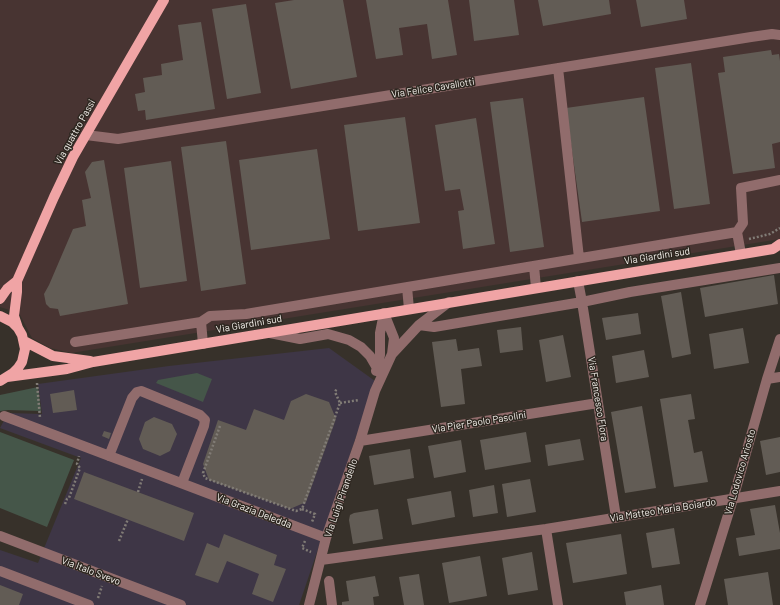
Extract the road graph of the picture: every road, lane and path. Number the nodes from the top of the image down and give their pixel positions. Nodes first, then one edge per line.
1 (164, 0) edge
2 (780, 36) edge
3 (558, 68) junction
4 (86, 135) junction
5 (780, 180) edge
6 (780, 228) edge
7 (738, 232) junction
8 (750, 238) dead end
9 (780, 244) edge
10 (741, 254) junction
11 (579, 258) junction
12 (534, 266) junction
13 (780, 268) edge
14 (17, 281) junction
15 (578, 281) junction
16 (407, 287) junction
17 (536, 288) junction
18 (0, 299) edge
19 (449, 302) junction
20 (582, 302) junction
21 (409, 309) junction
22 (384, 313) junction
23 (0, 316) edge
24 (201, 322) junction
25 (419, 325) junction
26 (18, 328) junction
27 (268, 333) junction
28 (780, 340) edge
29 (24, 341) junction
30 (75, 342) dead end
31 (203, 344) junction
32 (392, 354) junction
33 (93, 362) junction
34 (377, 368) junction
35 (780, 377) edge
36 (4, 379) edge
37 (767, 379) junction
38 (37, 380) dead end
39 (337, 388) dead end
40 (375, 391) junction
41 (359, 400) dead end
42 (340, 403) junction
43 (598, 403) junction
44 (4, 416) dead end
45 (220, 426) dead end
46 (41, 430) junction
47 (360, 441) junction
48 (81, 445) junction
49 (109, 456) junction
50 (182, 483) junction
51 (780, 491) edge
52 (733, 499) junction
53 (65, 504) dead end
54 (616, 518) junction
55 (128, 519) dead end
56 (546, 529) junction
57 (0, 536) edge
58 (326, 538) junction
59 (119, 542) dead end
60 (321, 560) junction
61 (0, 571) edge
62 (106, 577) junction
63 (329, 581) dead end
64 (88, 605) edge
65 (95, 605) edge
66 (181, 605) edge
67 (309, 605) edge
68 (332, 605) edge
69 (558, 605) edge
70 (700, 605) edge

1 - 4 main road, Via quattro Passi
2 - 3 street, Via Felice Cavallotti
3 - 4 street, Via Felice Cavallotti
3 - 11 street
4 - 14 main road, Via quattro Passi
5 - 7 street
6 - 8 path
7 - 10 street
7 - 11 street
9 - 10 main road, Via Giardini sud
10 - 15 main road, Via Giardini sud
11 - 12 street
12 - 16 street
12 - 17 street
13 - 20 street
14 - 18 main road, Via quattro Passi
14 - 26 main road, Via quattro Passi
15 - 17 main road, Via Giardini sud
15 - 20 street, Via Francesco Flora
16 - 21 street
16 - 24 street
17 - 19 main road, Via Giardini sud
19 - 21 main road, Via Giardini sud
19 - 25 street, Via Luigi Pirandello
20 - 25 street
20 - 43 street, Via Francesco Flora
21 - 22 main road, Via Giardini sud
22 - 27 main road, Via Giardini sud
22 - 32 street, Via Luigi Pirandello
22 - 34 street, Via Luigi Pirandello
23 - 26 main road
24 - 30 street
24 - 31 street
25 - 32 street, Via Luigi Pirandello
26 - 29 main road, Via Giardini sud
27 - 31 main road, Via Giardini sud
27 - 34 street
28 - 37 street, Via Lodovico Ariosto
29 - 33 main road, Via Giardini sud
29 - 36 main road, Via Giardini sud
31 - 33 main road, Via Giardini sud
32 - 40 street, Via Luigi Pirandello
33 - 36 main road, Via Giardini sud
34 - 40 street, Via Luigi Pirandello
35 - 37 street
37 - 52 street, Via Lodovico Ariosto
38 - 46 path
39 - 42 path
40 - 47 street, Via Luigi Pirandello
41 - 42 path
42 - 45 path
43 - 47 street, Via Pier Paolo Pasolini
43 - 54 street, Via Francesco Flora
44 - 46 street, Via Grazia Deledda
46 - 48 street, Via Grazia Deledda
47 - 58 street, Via Luigi Pirandello
48 - 49 street, Via Grazia Deledda
48 - 53 path
49 - 50 street, Via Grazia Deledda
49 - 50 street
50 - 58 street, Via Grazia Deledda
51 - 52 street, Via Matteo Maria Boiardo
52 - 54 street, Via Matteo Maria Boiardo
52 - 70 street, Via Lodovico Ariosto
54 - 56 street, Via Matteo Maria Boiardo
55 - 59 path
56 - 60 street, Via Matteo Maria Boiardo
56 - 69 street
57 - 62 street, Via Italo Svevo
58 - 60 street, Via Luigi Pirandello
60 - 67 street, Via Luigi Pirandello
61 - 64 street
62 - 65 path
62 - 66 street, Via Italo Svevo
63 - 68 street

